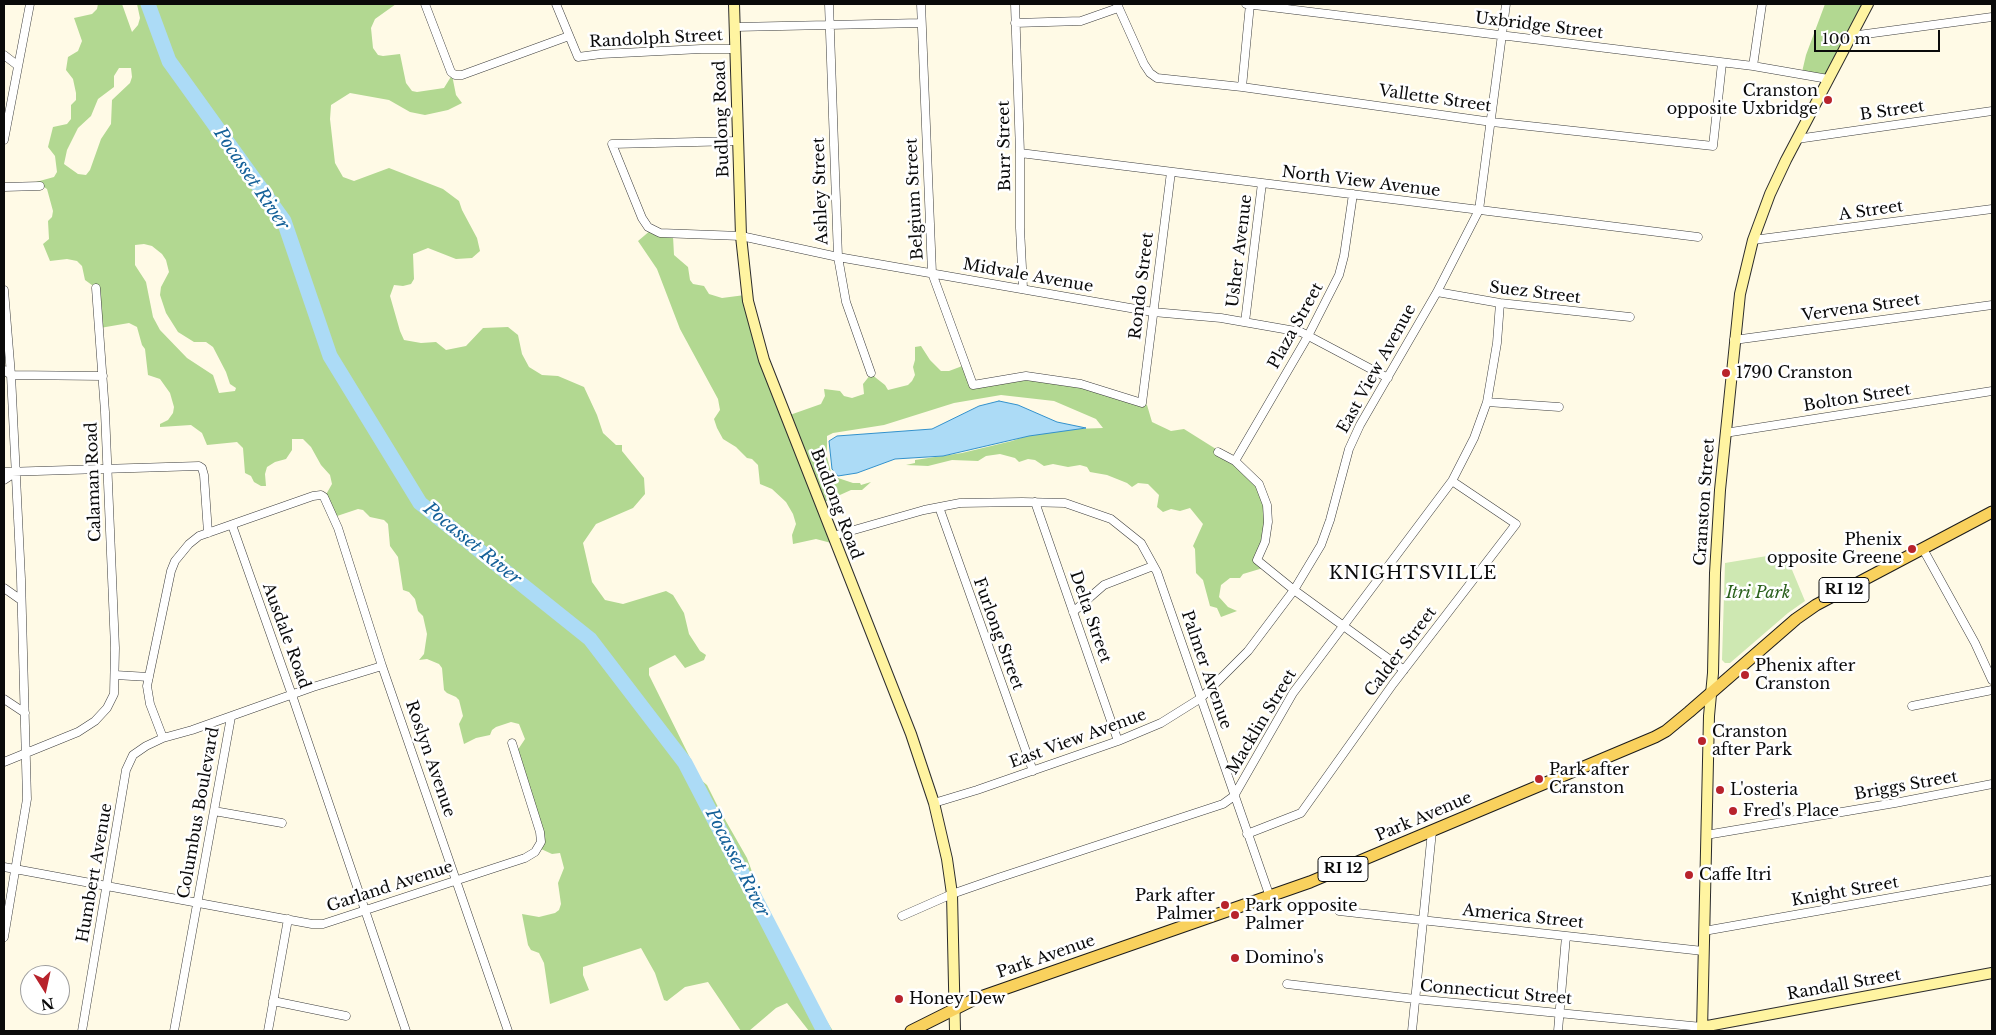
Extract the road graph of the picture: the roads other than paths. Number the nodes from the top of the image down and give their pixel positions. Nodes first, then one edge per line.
1 (30, 4) edge
2 (425, 4) edge
3 (556, 4) edge
4 (734, 4) edge
5 (829, 4) edge
6 (921, 4) edge
7 (1015, 4) edge
8 (1246, 4) edge
9 (1250, 4) edge
10 (1506, 4) edge
11 (1762, 4) edge
12 (1868, 4) edge
13 (1118, 6) edge
14 (1992, 17) edge
15 (921, 22) junction
16 (1015, 23) junction
17 (829, 24) junction
18 (735, 27) junction
19 (569, 36) junction
20 (1502, 36) junction
21 (1851, 36) junction
22 (735, 50) junction
23 (4, 56) edge
24 (1722, 63) junction
25 (17, 66) junction
26 (1753, 66) junction
27 (1828, 79) junction
28 (1242, 87) junction
29 (1992, 110) edge
30 (1492, 122) junction
31 (1796, 139) junction
32 (4, 140) edge
33 (738, 141) junction
34 (1020, 152) junction
35 (1171, 172) junction
36 (1262, 183) junction
37 (40, 186) dead end
38 (4, 187) edge
39 (1353, 194) junction
40 (1992, 209) edge
41 (1479, 210) junction
42 (741, 236) junction
43 (1698, 236) dead end
44 (1753, 240) junction
45 (838, 257) junction
46 (932, 273) junction
47 (96, 288) dead end
48 (1023, 288) junction
49 (4, 290) edge
50 (1437, 292) junction
51 (1500, 304) junction
52 (1992, 305) edge
53 (1153, 312) junction
54 (1630, 317) dead end
55 (1245, 322) junction
56 (1308, 336) junction
57 (1734, 340) junction
58 (4, 370) edge
59 (871, 373) dead end
60 (11, 375) junction
61 (103, 376) junction
62 (1388, 378) junction
63 (1992, 391) edge
64 (1488, 402) junction
65 (1142, 403) joint
66 (1559, 406) dead end
67 (1725, 433) junction
68 (1218, 452) dead end
69 (1235, 461) junction
70 (107, 469) junction
71 (4, 472) edge
72 (16, 472) junction
73 (4, 480) edge
74 (1452, 481) junction
75 (1035, 502) junction
76 (939, 507) junction
77 (1992, 512) edge
78 (232, 525) junction
79 (208, 533) junction
80 (833, 536) junction
81 (1923, 549) junction
82 (1153, 566) junction
83 (4, 588) edge
84 (1294, 590) junction
85 (21, 600) junction
86 (1073, 612) junction
87 (1345, 625) junction
88 (382, 666) junction
89 (1404, 670) junction
90 (115, 675) junction
91 (149, 677) junction
92 (1992, 680) edge
93 (1992, 690) edge
94 (1712, 691) junction
95 (292, 694) junction
96 (1201, 698) junction
97 (4, 699) edge
98 (1912, 706) dead end
99 (25, 714) junction
100 (230, 717) junction
101 (163, 738) junction
102 (1118, 741) junction
103 (512, 743) dead end
104 (26, 752) junction
105 (4, 762) edge
106 (1033, 771) junction
107 (1992, 784) edge
108 (1234, 796) junction
109 (934, 803) junction
110 (214, 811) junction
111 (282, 823) dead end
112 (1432, 831) junction
113 (1247, 834) junction
114 (1706, 835) junction
115 (4, 867) edge
116 (16, 869) junction
117 (456, 879) junction
118 (1992, 880) edge
119 (106, 886) junction
120 (952, 894) junction
121 (1270, 897) junction
122 (198, 902) junction
123 (364, 909) junction
124 (1339, 911) dead end
125 (902, 916) dead end
126 (288, 920) junction
127 (1423, 920) junction
128 (1704, 932) junction
129 (1566, 936) junction
130 (4, 937) edge
131 (1703, 951) junction
132 (1992, 973) edge
133 (1287, 984) dead end
134 (1416, 999) junction
135 (273, 1002) junction
136 (956, 1007) junction
137 (1560, 1012) junction
138 (346, 1016) dead end
139 (1702, 1029) edge
140 (913, 1030) edge
141 (82, 1031) edge
142 (174, 1031) edge
143 (268, 1031) edge
144 (406, 1031) edge
145 (508, 1031) edge
146 (934, 1031) edge
147 (955, 1031) edge
148 (1412, 1031) edge
149 (1558, 1031) edge

1 - 25 street
2 - 19 street
3 - 19 street
4 - 18 main road, Budlong Road
5 - 17 street, Ashley Street
6 - 15 street, Belgium Street
7 - 16 street, Burr Street
8 - 9 street, Uxbridge Street
9 - 20 street, Uxbridge Street
9 - 28 street
10 - 20 street, East View Avenue
11 - 26 street
12 - 21 main road, Cranston Street
13 - 16 street
13 - 28 street, Vallette Street
14 - 21 street
15 - 17 street
15 - 46 street, Belgium Street
16 - 34 street, Burr Street
17 - 18 street
17 - 45 street, Ashley Street
18 - 22 main road, Budlong Road
19 - 22 street, Randolph Street
20 - 24 street, Uxbridge Street
20 - 30 street, East View Avenue
21 - 27 main road, Cranston Street
22 - 33 main road, Budlong Road
23 - 25 street
24 - 26 street, Uxbridge Street
24 - 30 street, Vallette Street
25 - 32 street
26 - 27 street, Uxbridge Street
27 - 31 main road, Cranston Street
28 - 30 street, Vallette Street
29 - 31 street, B Street
30 - 41 street, East View Avenue
31 - 44 main road, Cranston Street
33 - 42 main road, Budlong Road
33 - 42 street, Midvale Avenue
34 - 35 street, North View Avenue
34 - 48 street, Burr Street
35 - 36 street, North View Avenue
35 - 53 street, Rondo Street
36 - 39 street, North View Avenue
36 - 55 street, Usher Avenue
37 - 38 street
39 - 41 street, North View Avenue
39 - 56 street, Plaza Street
40 - 44 street, A Street
41 - 43 street, North View Avenue
41 - 50 street, East View Avenue
42 - 45 street, Midvale Avenue
42 - 80 main road, Budlong Road
44 - 57 main road, Cranston Street
45 - 46 street, Midvale Avenue
45 - 59 street, Ashley Street
46 - 48 street, Midvale Avenue
46 - 65 street, Belgium Street
47 - 61 street, Calaman Road
48 - 53 street, Midvale Avenue
49 - 60 street
50 - 51 street, Suez Street
50 - 62 street, East View Avenue
51 - 54 street, Suez Street
51 - 64 street, Macklin Street
52 - 57 street, Vervena Street
53 - 55 street, Midvale Avenue
53 - 65 street, Rondo Street
55 - 56 street, Midvale Avenue
56 - 62 street, Midvale Avenue
56 - 69 street, Plaza Street
57 - 67 main road, Cranston Street
58 - 60 street
60 - 61 street
60 - 72 street
61 - 70 street, Calaman Road
62 - 84 street, East View Avenue
63 - 67 street, Bolton Street
64 - 66 street
64 - 74 street, Macklin Street
67 - 94 main road, Cranston Street
68 - 69 street
69 - 84 street
70 - 72 street
70 - 79 street
70 - 90 street, Calaman Road
71 - 72 street
72 - 73 street
72 - 85 street
74 - 87 street, Macklin Street
74 - 89 street, Calder Street
75 - 76 street, Palmer Avenue
75 - 82 street, Palmer Avenue
75 - 86 street, Delta Street
76 - 80 street, Palmer Avenue
76 - 106 street, Furlong Street
77 - 81 main road, RI 12
78 - 79 street
78 - 88 street, Roslyn Avenue
78 - 95 street, Ausdale Road
79 - 91 street
80 - 109 main road, Budlong Road
81 - 92 street
81 - 94 main road, RI 12
82 - 86 street
82 - 96 street, Palmer Avenue
83 - 85 street
84 - 87 street
84 - 96 street, East View Avenue
85 - 99 street
86 - 102 street, Delta Street
87 - 89 street
87 - 108 street, Macklin Street
88 - 95 street
88 - 117 street, Roslyn Avenue
89 - 113 street, Calder Street
90 - 91 street
90 - 104 street, Calaman Road
91 - 101 street
93 - 98 street
94 - 112 main road, Park Avenue / RI 12
94 - 114 main road, Cranston Street
95 - 100 street
95 - 123 street, Ausdale Road
96 - 102 street, East View Avenue
96 - 108 street, Palmer Avenue
97 - 99 street
99 - 104 street
100 - 101 street, Columbus Boulevard
100 - 110 street, Columbus Boulevard
101 - 119 street, Humbert Avenue
102 - 106 street, East View Avenue
103 - 117 street, Garland Avenue
104 - 105 street, Calaman Road
104 - 116 street
106 - 109 street, East View Avenue
107 - 114 street, Briggs Street
108 - 113 street, Palmer Avenue
108 - 120 street, Macklin Street
109 - 120 main road, Budlong Road
110 - 111 street
110 - 122 street, Columbus Boulevard
112 - 121 main road, Park Avenue / RI 12
112 - 127 street
113 - 121 street, Palmer Avenue
114 - 128 main road, Cranston Street
115 - 116 street, Garland Avenue
116 - 119 street, Garland Avenue
116 - 130 street
117 - 123 street, Garland Avenue
117 - 145 street, Roslyn Avenue
118 - 128 street, Knight Street
119 - 122 street, Garland Avenue
119 - 141 street, Humbert Avenue
120 - 125 street, Macklin Street
120 - 136 main road, Budlong Road
121 - 136 main road, Park Avenue / RI 12
122 - 126 street, Garland Avenue
122 - 142 street, Columbus Boulevard
123 - 126 street, Garland Avenue
123 - 144 street, Ausdale Road
124 - 127 street, America Street
126 - 135 street
127 - 129 street, America Street
127 - 134 street
128 - 131 main road, Cranston Street
129 - 131 street, America Street
129 - 137 street
131 - 139 main road, Cranston Street
132 - 139 main road, Randall Street
133 - 134 street, Connecticut Street
134 - 137 street, Connecticut Street
134 - 148 street
135 - 138 street
135 - 143 street
136 - 140 main road, Park Avenue / RI 12
136 - 147 main road, Budlong Road
137 - 139 street, Connecticut Street
137 - 149 street
140 - 146 main road

